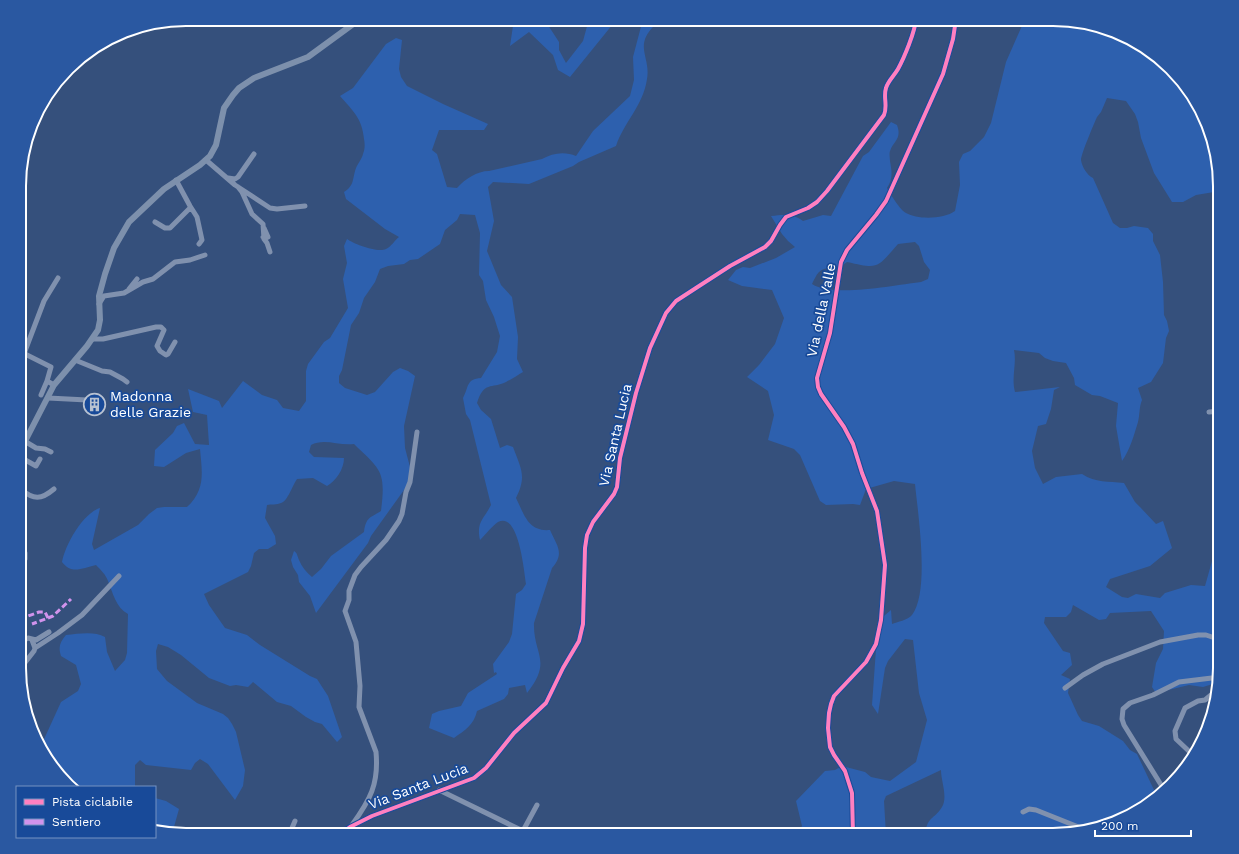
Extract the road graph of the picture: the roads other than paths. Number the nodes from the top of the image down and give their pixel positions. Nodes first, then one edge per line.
1 (350, 26) edge
2 (914, 26) edge
3 (955, 26) edge
4 (254, 154) dead end
5 (206, 160) junction
6 (226, 177) junction
7 (176, 180) junction
8 (235, 185) junction
9 (305, 206) dead end
10 (190, 208) junction
11 (155, 222) dead end
12 (199, 244) dead end
13 (270, 252) dead end
14 (205, 255) dead end
15 (58, 278) dead end
16 (137, 279) dead end
17 (124, 293) junction
18 (99, 305) junction
19 (92, 339) junction
20 (175, 342) dead end
21 (26, 346) edge
22 (26, 354) edge
23 (75, 360) junction
24 (47, 381) junction
25 (127, 382) dead end
26 (54, 385) junction
27 (45, 397) junction
28 (87, 400) dead end
29 (1209, 412) dead end
30 (1213, 412) edge
31 (417, 432) dead end
32 (26, 442) joint
33 (52, 452) dead end
34 (40, 460) dead end
35 (26, 461) edge
36 (54, 489) dead end
37 (26, 493) edge
38 (119, 576) dead end
39 (49, 632) dead end
40 (1213, 637) edge
41 (26, 639) edge
42 (32, 640) junction
43 (35, 648) junction
44 (26, 662) edge
45 (1213, 678) edge
46 (1065, 688) dead end
47 (1211, 695) edge
48 (1190, 752) edge
49 (1161, 785) edge
50 (439, 790) junction
51 (537, 805) dead end
52 (1023, 812) dead end
53 (295, 821) dead end
54 (1077, 826) edge
55 (350, 827) joint
56 (292, 828) edge
57 (517, 828) edge
58 (525, 828) edge
59 (853, 828) edge

1 - 5 main road
2 - 50 street, Via Santa Lucia
3 - 59 street, Via della Valle
4 - 6 street
5 - 6 street
5 - 7 main road
6 - 8 street
7 - 10 street
7 - 18 main road
8 - 9 street
8 - 13 street
10 - 11 street
10 - 12 street
14 - 17 street
15 - 21 street
16 - 17 street
17 - 18 street
18 - 19 main road
19 - 20 street
19 - 23 main road
22 - 24 street
23 - 25 street
23 - 26 main road
24 - 26 street
24 - 27 street
26 - 27 main road
27 - 28 street
27 - 32 main road
29 - 30 street
31 - 55 street
32 - 33 street
34 - 35 street
36 - 37 street
38 - 43 street
39 - 42 street
40 - 46 street
41 - 42 street
42 - 43 street
43 - 44 street
45 - 49 street
47 - 48 street
50 - 55 street, Via Santa Lucia
50 - 57 street
51 - 58 street
52 - 54 street
53 - 56 street

